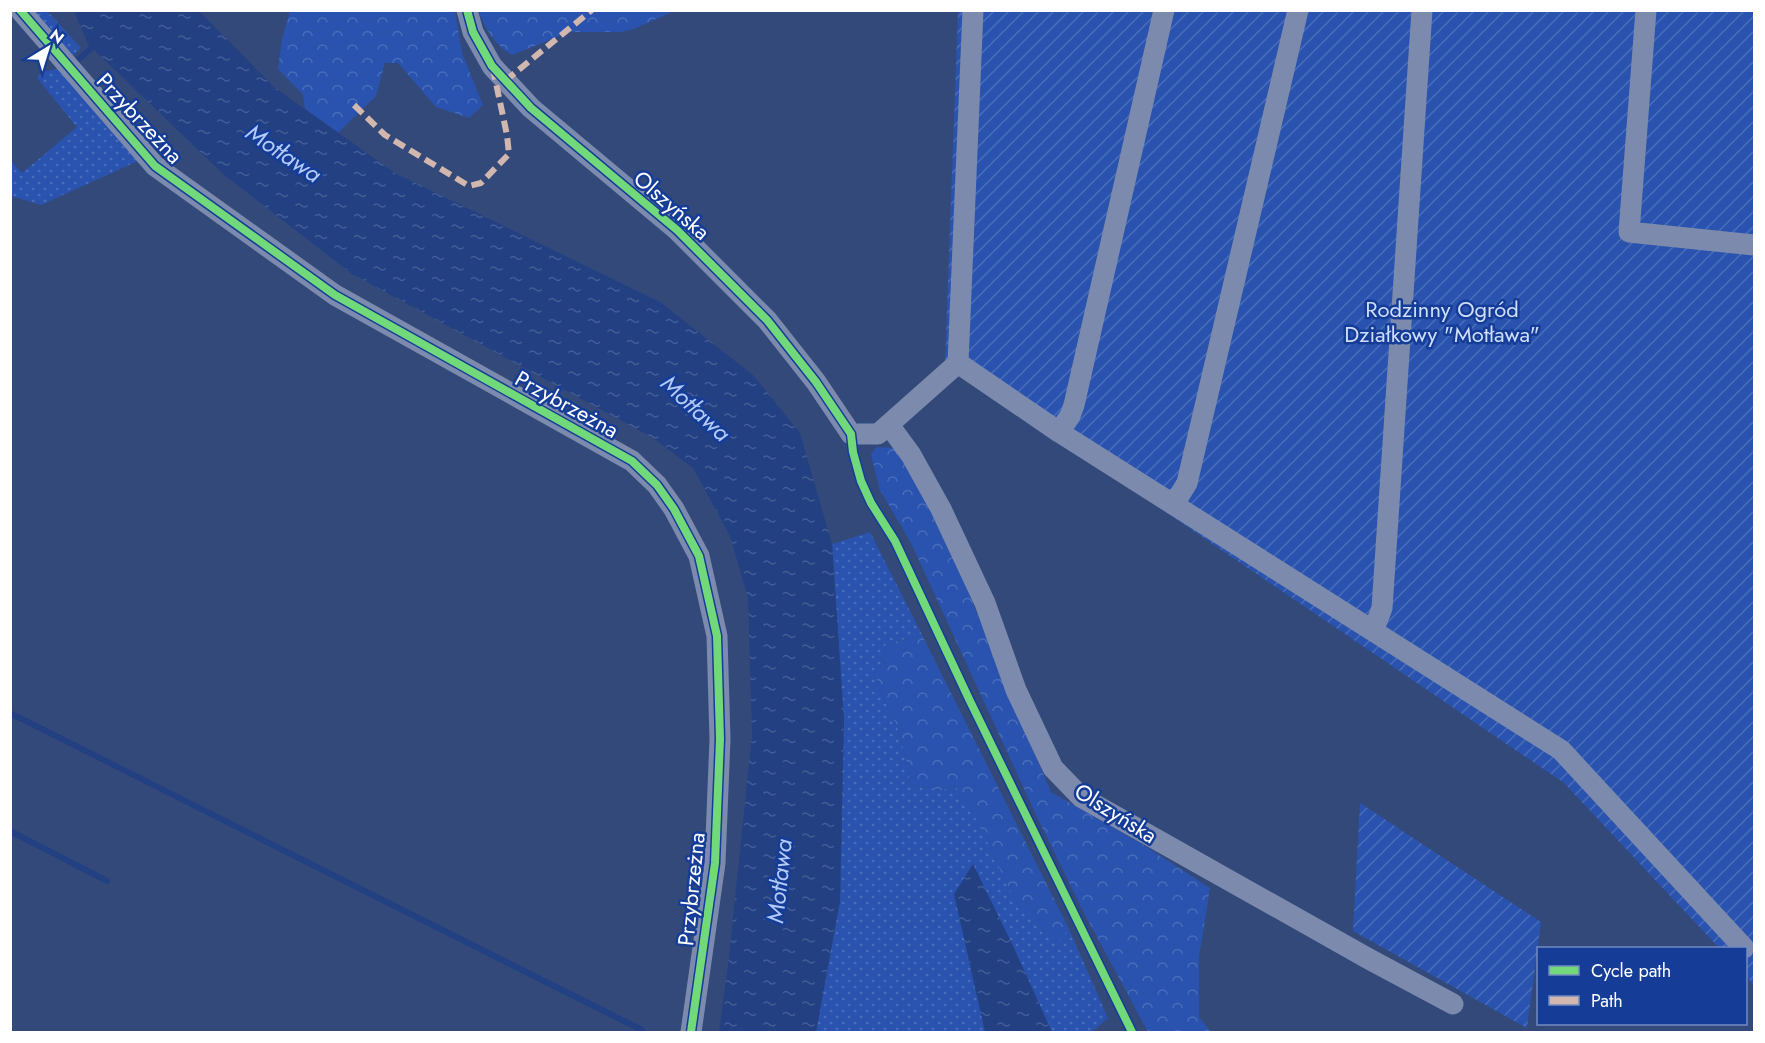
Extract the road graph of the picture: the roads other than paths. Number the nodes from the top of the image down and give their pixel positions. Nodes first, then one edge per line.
1 (20, 10) edge
2 (467, 10) edge
3 (973, 10) edge
4 (1164, 10) edge
5 (1298, 10) edge
6 (1422, 10) edge
7 (1646, 10) edge
8 (1755, 245) edge
9 (955, 365) junction
10 (889, 425) junction
11 (1059, 432) junction
12 (1170, 502) junction
13 (1371, 629) junction
14 (1743, 947) edge
15 (1453, 1004) dead end
16 (691, 1032) edge

1 - 16 street, Przybrzeżna
2 - 10 street, Olszyńska
3 - 9 street
4 - 11 street
5 - 12 street
6 - 13 street
7 - 8 street
9 - 10 street, Olszyńska
9 - 11 street
10 - 15 street, Olszyńska
11 - 12 street
12 - 13 street
13 - 14 street

